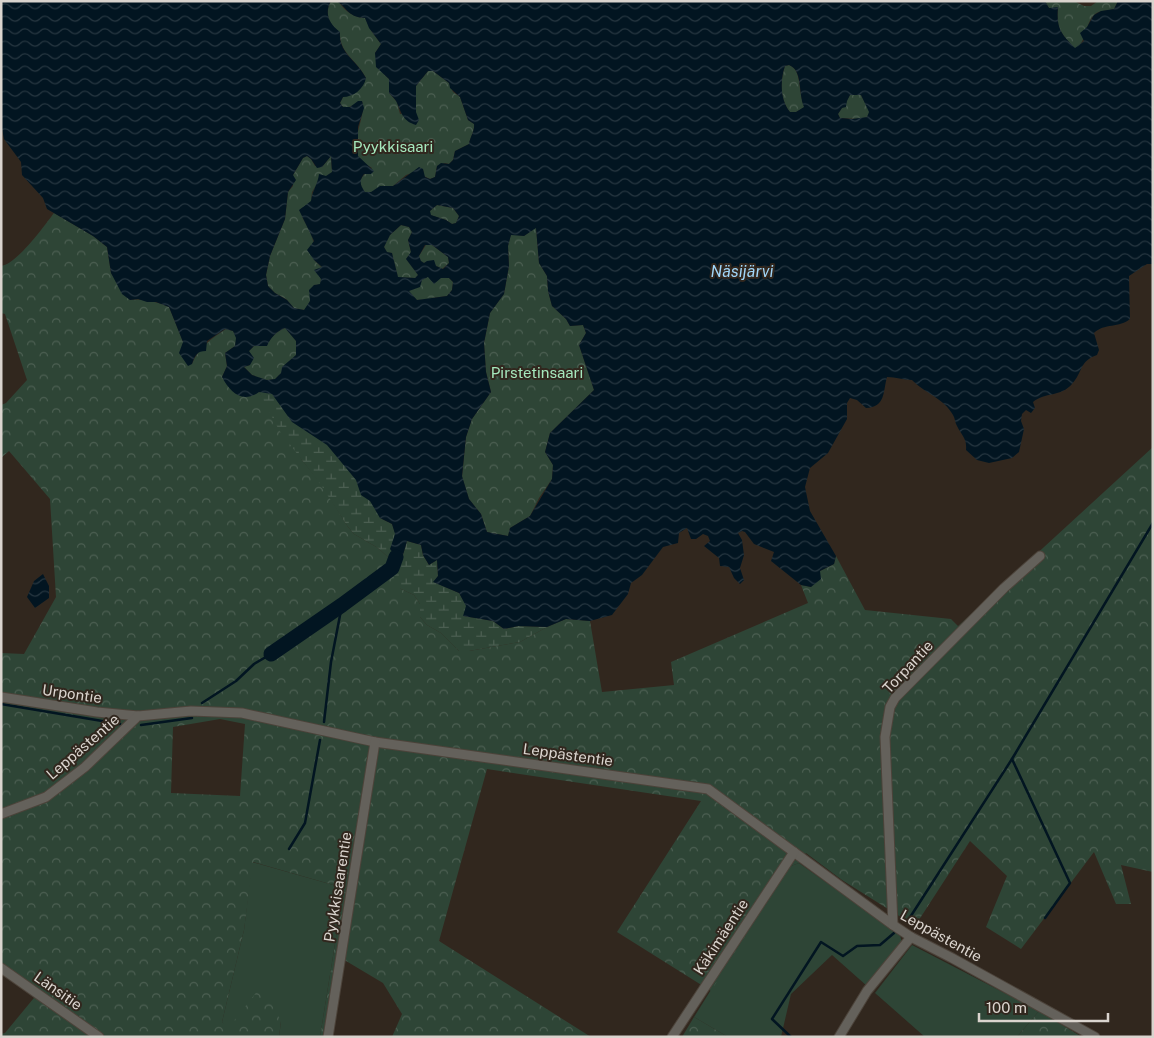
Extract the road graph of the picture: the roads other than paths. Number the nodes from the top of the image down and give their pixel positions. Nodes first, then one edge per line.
1 (1040, 556) dead end
2 (1, 698) edge
3 (138, 716) junction
4 (375, 742) junction
5 (1, 814) edge
6 (794, 852) junction
7 (893, 925) junction
8 (911, 937) junction
9 (1, 968) edge
10 (99, 1037) edge
11 (328, 1037) edge
12 (672, 1037) edge
13 (839, 1037) edge
14 (1095, 1037) edge

1 - 7 street, Torpantie
2 - 3 street, Urpontie
3 - 4 street, Leppästentie
3 - 5 street, Leppästentie
4 - 6 street, Leppästentie
4 - 11 street, Pyykkisaarentie
6 - 7 street, Leppästentie
6 - 12 street, Käkimäentie
7 - 8 street, Leppästentie
8 - 13 street
8 - 14 street, Leppästentie
9 - 10 street, Länsitie

